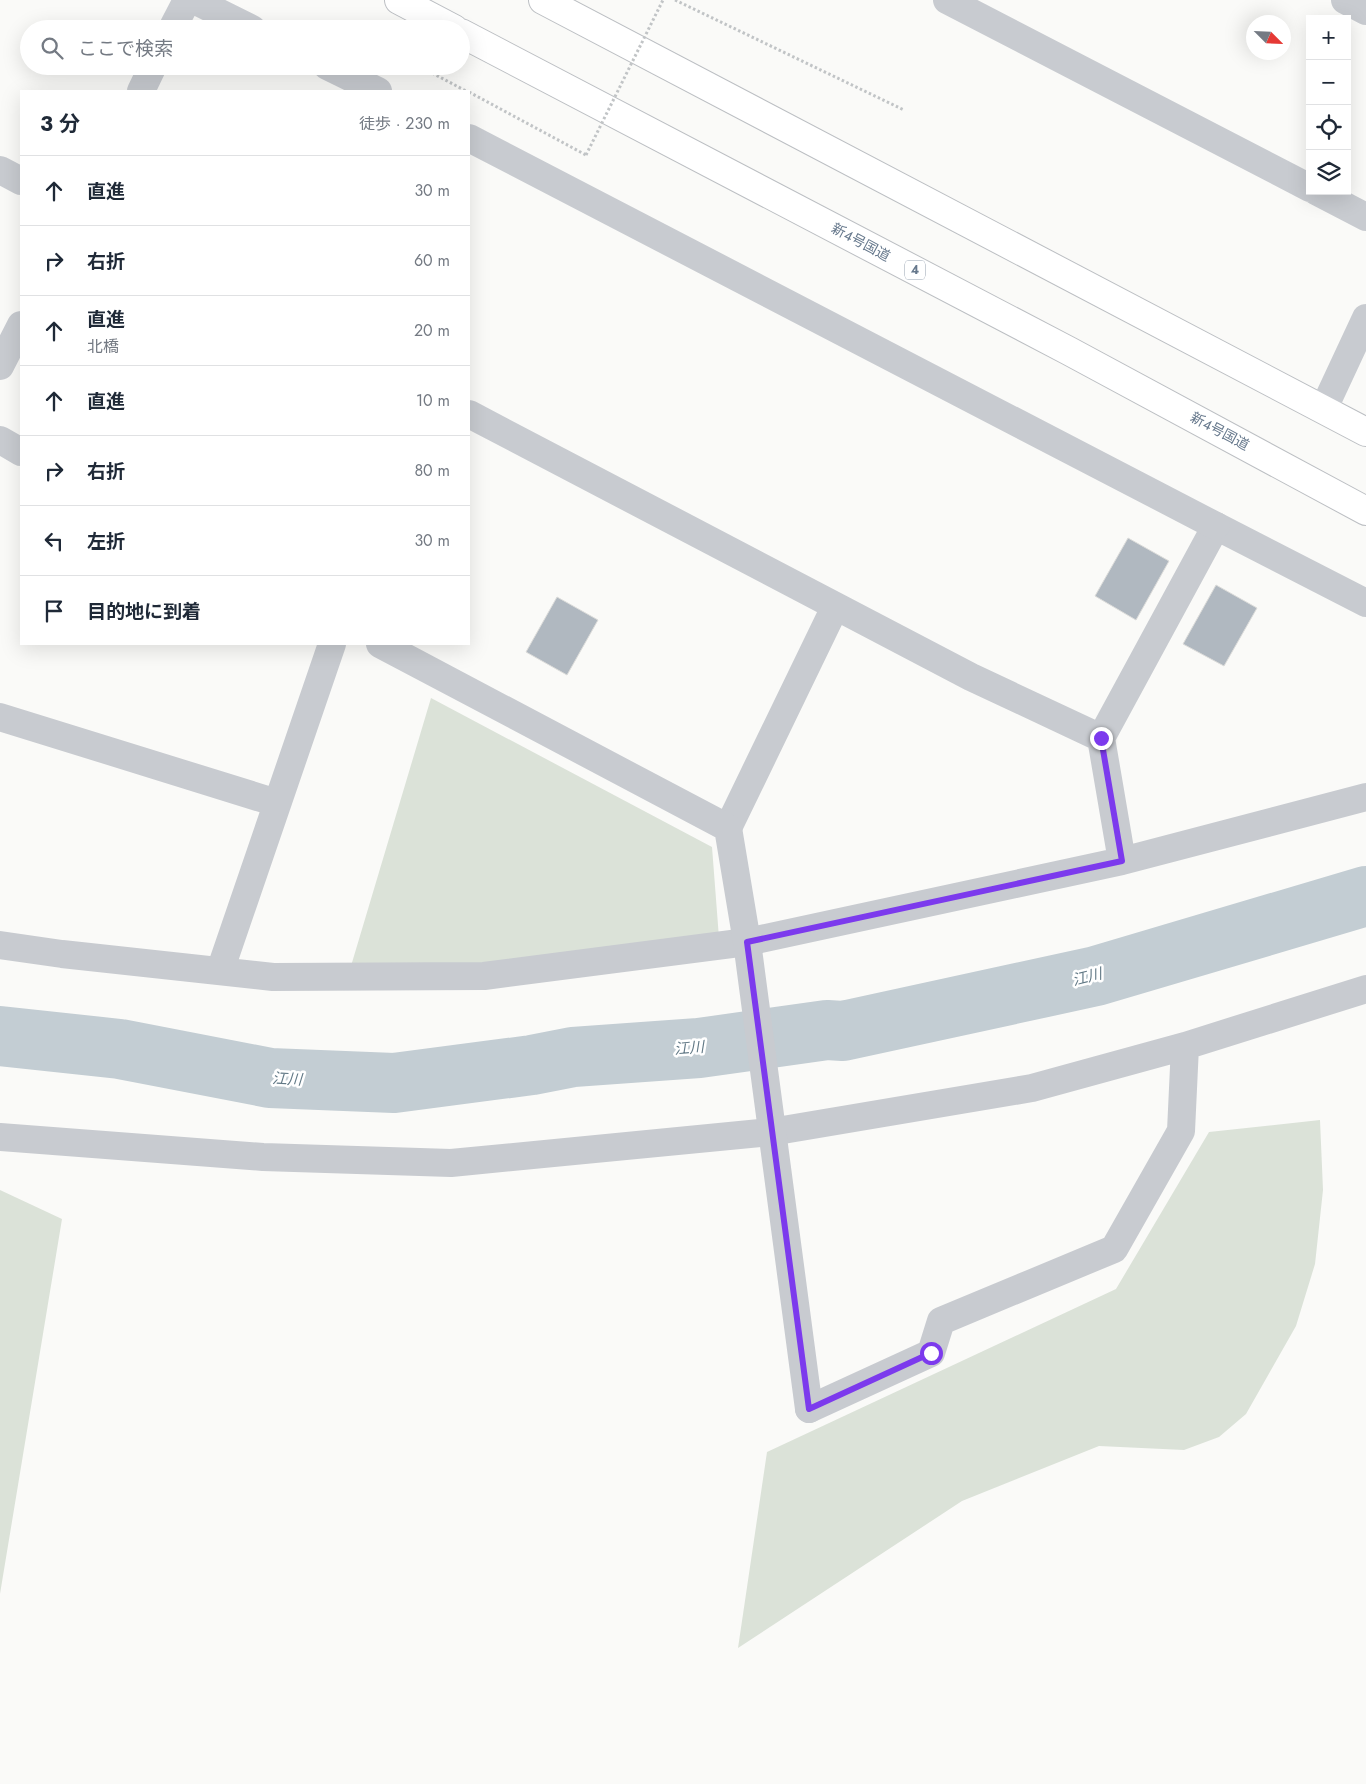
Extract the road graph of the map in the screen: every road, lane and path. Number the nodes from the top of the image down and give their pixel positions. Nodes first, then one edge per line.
1 (187, 0) edge
2 (194, 0) edge
3 (399, 0) edge
4 (543, 0) edge
5 (663, 0) edge
6 (675, 0) edge
7 (947, 0) edge
8 (1345, 0) edge
9 (1366, 11) edge
10 (177, 20) edge
11 (234, 20) edge
12 (437, 20) edge
13 (470, 38) edge
14 (149, 75) edge
15 (345, 75) edge
16 (436, 75) edge
17 (141, 90) edge
18 (376, 90) edge
19 (464, 90) edge
20 (470, 93) edge
21 (904, 110) dead end
22 (470, 139) edge
23 (0, 170) edge
24 (20, 180) edge
25 (1306, 186) edge
26 (1324, 195) edge
27 (1366, 217) edge
28 (1366, 318) edge
29 (20, 327) edge
30 (0, 366) edge
31 (1324, 408) junction
32 (470, 415) edge
33 (1366, 432) edge
34 (0, 440) edge
35 (20, 451) edge
36 (1366, 511) edge
37 (1216, 526) junction
38 (1366, 603) edge
39 (835, 606) junction
40 (332, 645) edge
41 (382, 645) edge
42 (0, 717) edge
43 (1101, 738) junction
44 (1366, 797) edge
45 (277, 803) junction
46 (728, 828) junction
47 (1122, 861) junction
48 (747, 942) junction
49 (0, 944) edge
50 (220, 971) junction
51 (1366, 989) edge
52 (1185, 1046) junction
53 (770, 1132) junction
54 (0, 1137) edge

1 - 10 street
2 - 11 street
3 - 12 highway
4 - 31 highway
5 - 20 path, bridge
6 - 21 path
7 - 25 street
8 - 9 street
13 - 36 highway, 新4号国道 / 4
14 - 17 street
15 - 18 street
16 - 19 path
22 - 37 street
23 - 24 street
26 - 27 street
28 - 31 street
29 - 30 street
31 - 33 highway
32 - 39 street
34 - 35 street
37 - 38 street
37 - 43 street
39 - 43 street
39 - 46 street
40 - 45 street
41 - 46 street
42 - 45 street
43 - 47 street
44 - 47 street
45 - 50 street
46 - 48 street
47 - 48 street
48 - 50 street
48 - 53 street
49 - 50 street
51 - 52 street
52 - 53 street
52 - 53 street
53 - 54 street

